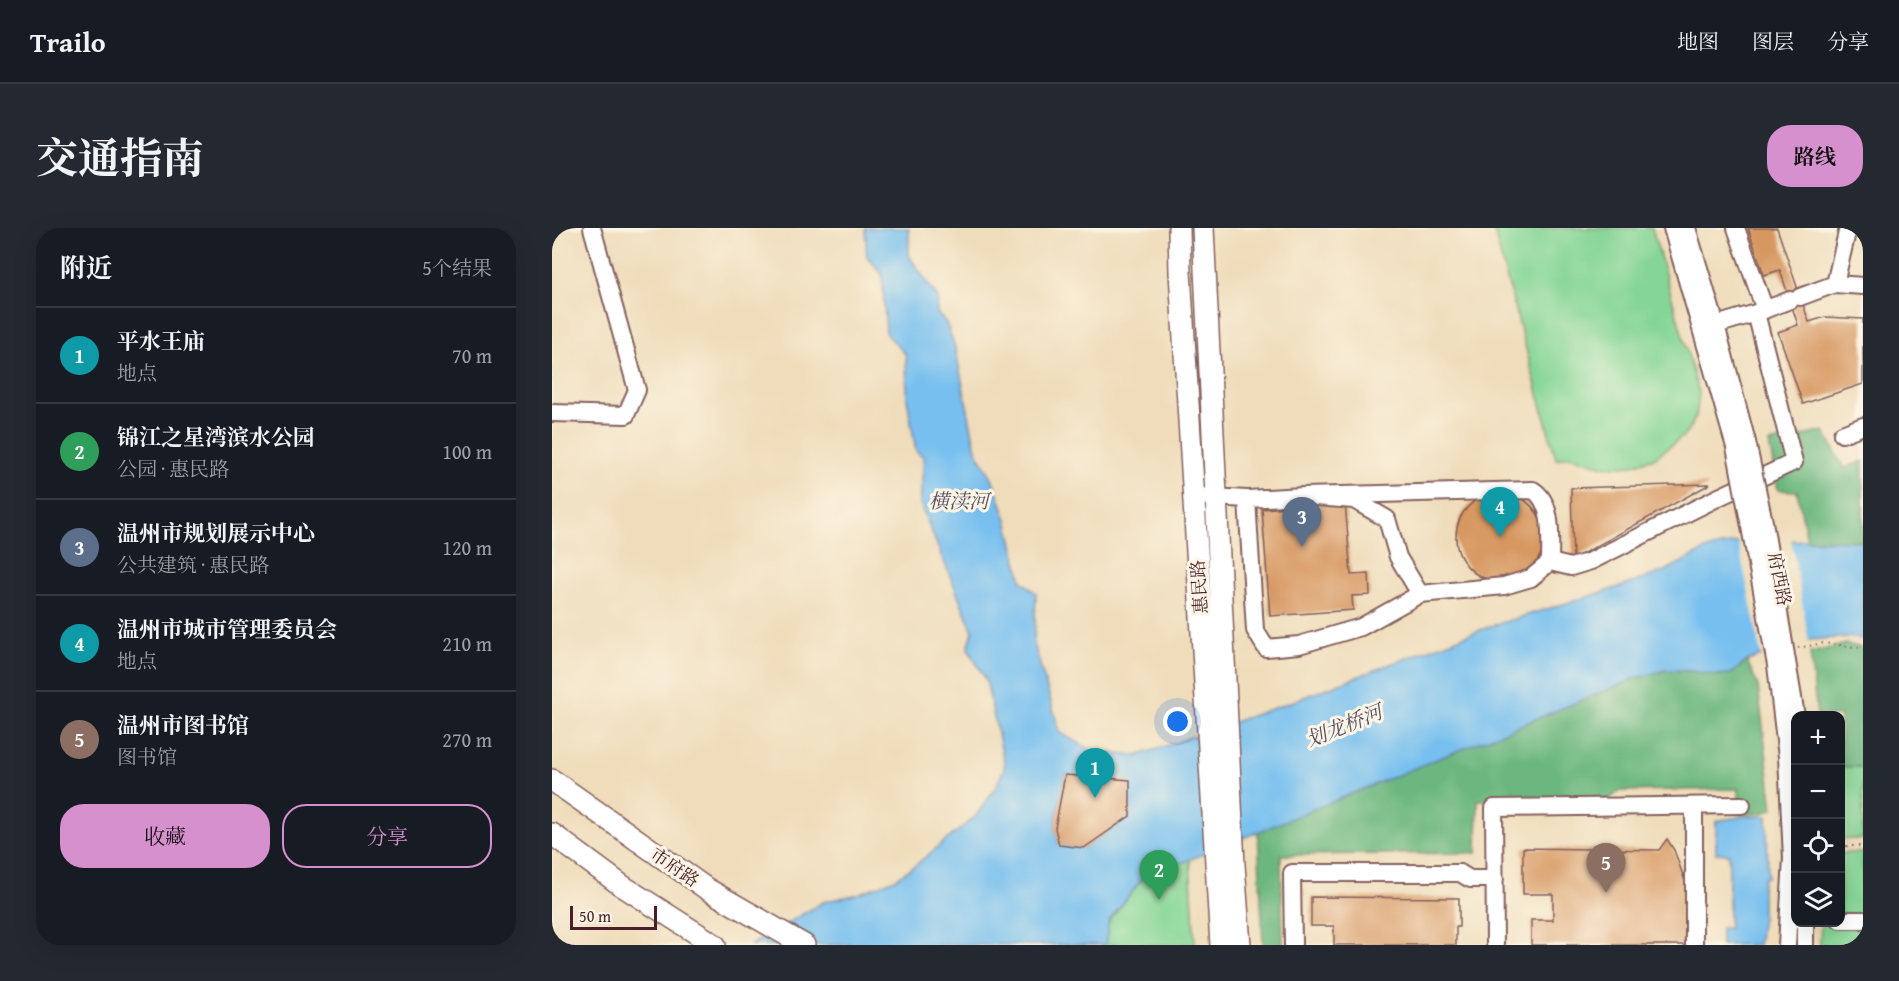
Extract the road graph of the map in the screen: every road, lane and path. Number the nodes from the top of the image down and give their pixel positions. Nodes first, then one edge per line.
1 (592, 228) edge
2 (1179, 228) edge
3 (1203, 228) edge
4 (1672, 228) edge
5 (1687, 228) edge
6 (1736, 228) edge
7 (1848, 228) edge
8 (1835, 284) junction
9 (1863, 286) edge
10 (1760, 311) junction
11 (1716, 325) junction
12 (552, 413) edge
13 (1863, 426) edge
14 (1842, 434) dead end
15 (1741, 444) junction
16 (1194, 496) junction
17 (1303, 496) junction
18 (1215, 497) junction
19 (1247, 499) junction
20 (1550, 562) junction
21 (1420, 594) junction
22 (1798, 648) dead end
23 (1863, 648) edge
24 (1795, 711) edge
25 (1217, 712) junction
26 (552, 780) edge
27 (1742, 805) dead end
28 (1694, 806) junction
29 (552, 834) edge
30 (1845, 846) edge
31 (1863, 846) edge
32 (1225, 866) junction
33 (1495, 879) junction
34 (1845, 920) edge
35 (1863, 920) edge
36 (1805, 927) edge
37 (715, 945) edge
38 (804, 945) edge
39 (1221, 945) edge
40 (1240, 945) edge
41 (1293, 945) edge
42 (1495, 945) edge
43 (1694, 945) edge
44 (1787, 945) edge
45 (1805, 945) edge

1 - 12 street
2 - 16 main road, 惠民路
3 - 18 main road, 惠民路
4 - 15 street, 府西路
5 - 11 street, 府西路
6 - 10 street
7 - 8 street
8 - 9 street
8 - 10 street
10 - 11 street
10 - 20 street
11 - 15 street, 府西路
13 - 14 street
15 - 24 street, 府西路, bridge
15 - 44 street, 府西路, bridge
16 - 18 street
16 - 25 main road, 惠民路
17 - 19 street
17 - 20 street
17 - 21 street
18 - 19 street
18 - 25 main road, 惠民路
19 - 21 street
20 - 21 street
22 - 23 path
25 - 32 main road, 惠民路
26 - 38 main road, 市府路
27 - 28 street
28 - 33 street
28 - 43 street
29 - 37 main road
30 - 31 path
32 - 39 main road, 惠民路
32 - 40 main road, 惠民路
33 - 41 street
33 - 42 street
34 - 35 street
36 - 45 street

